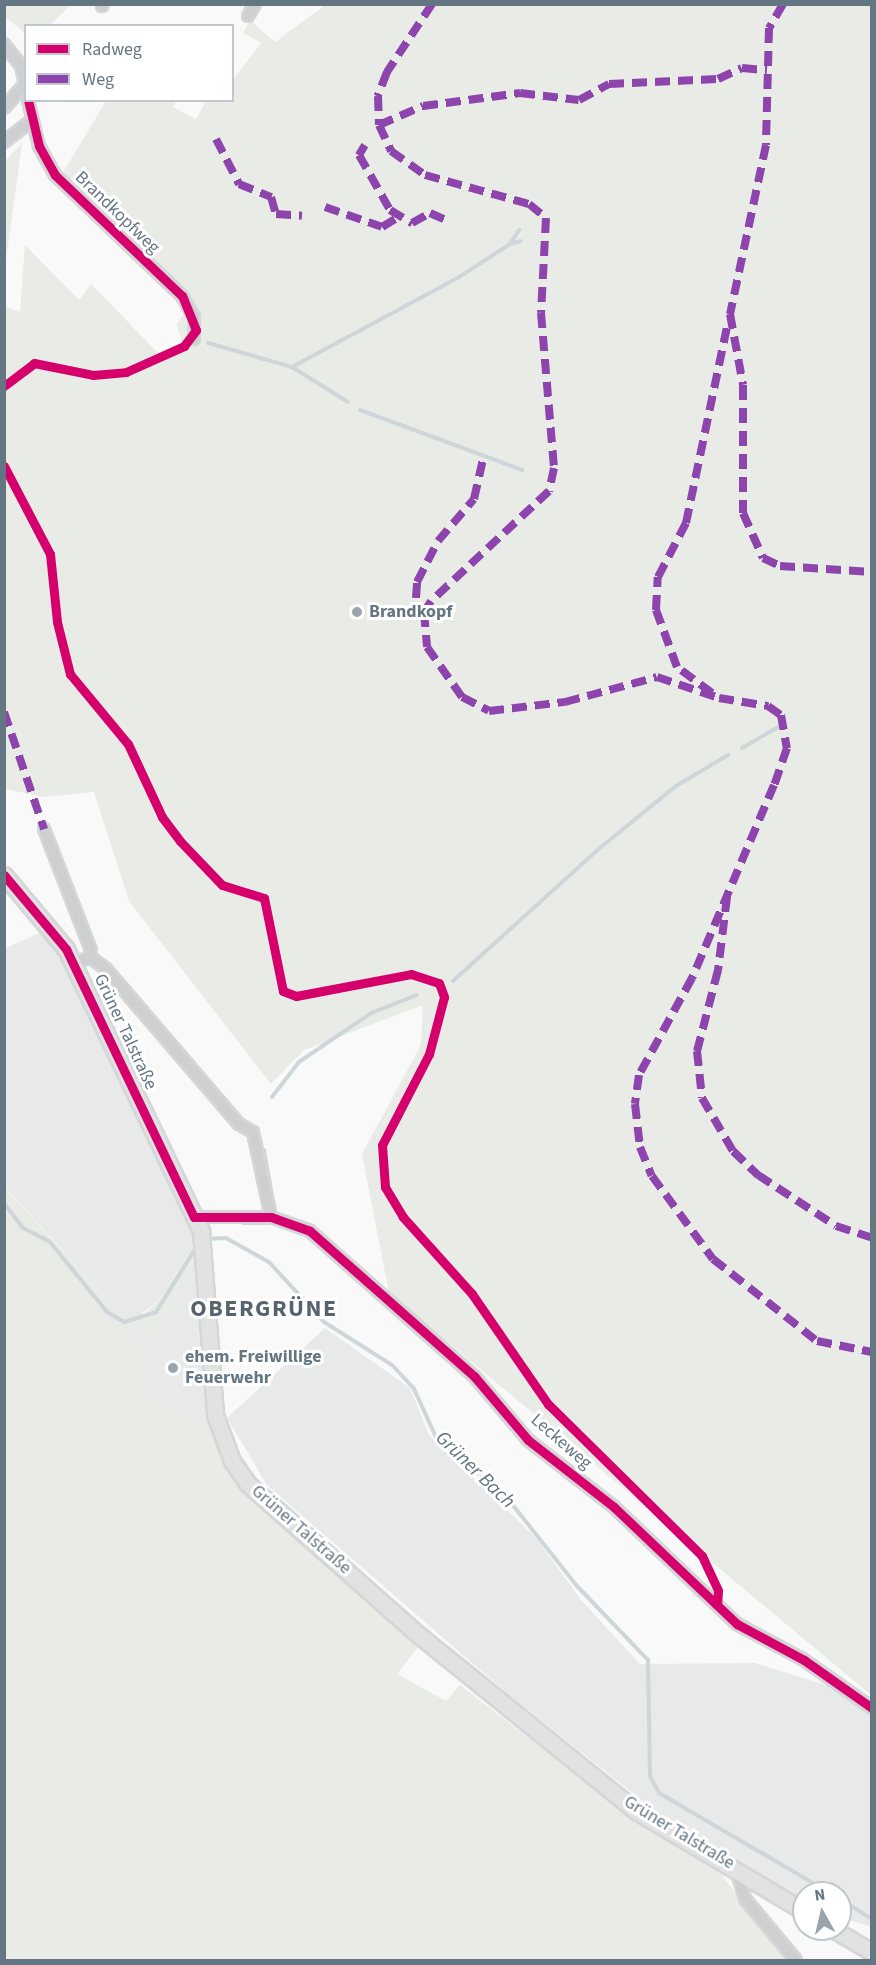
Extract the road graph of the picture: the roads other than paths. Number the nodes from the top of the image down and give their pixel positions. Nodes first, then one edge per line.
1 (255, 4) edge
2 (248, 16) dead end
3 (4, 44) edge
4 (24, 81) edge
5 (24, 87) edge
6 (28, 102) edge
7 (4, 108) edge
8 (30, 121) junction
9 (4, 142) edge
10 (194, 339) dead end
11 (44, 829) dead end
12 (4, 875) edge
13 (90, 957) junction
14 (74, 964) junction
15 (271, 1217) junction
16 (197, 1224) junction
17 (872, 1708) edge
18 (735, 1868) junction
19 (792, 1904) edge
20 (852, 1940) edge
21 (872, 1952) edge
22 (796, 1960) edge

1 - 2 street
3 - 4 street
5 - 7 street
6 - 8 street, Brandkopfweg
8 - 9 street
8 - 10 street, Brandkopfweg
11 - 13 street
12 - 14 main road, Grüner Talstraße
13 - 14 street
13 - 15 street
14 - 16 main road, Grüner Talstraße
15 - 16 street, Leckeweg
15 - 17 street, Leckeweg
16 - 18 main road, Grüner Talstraße
18 - 19 main road, Grüner Talstraße
18 - 22 street
20 - 21 main road

